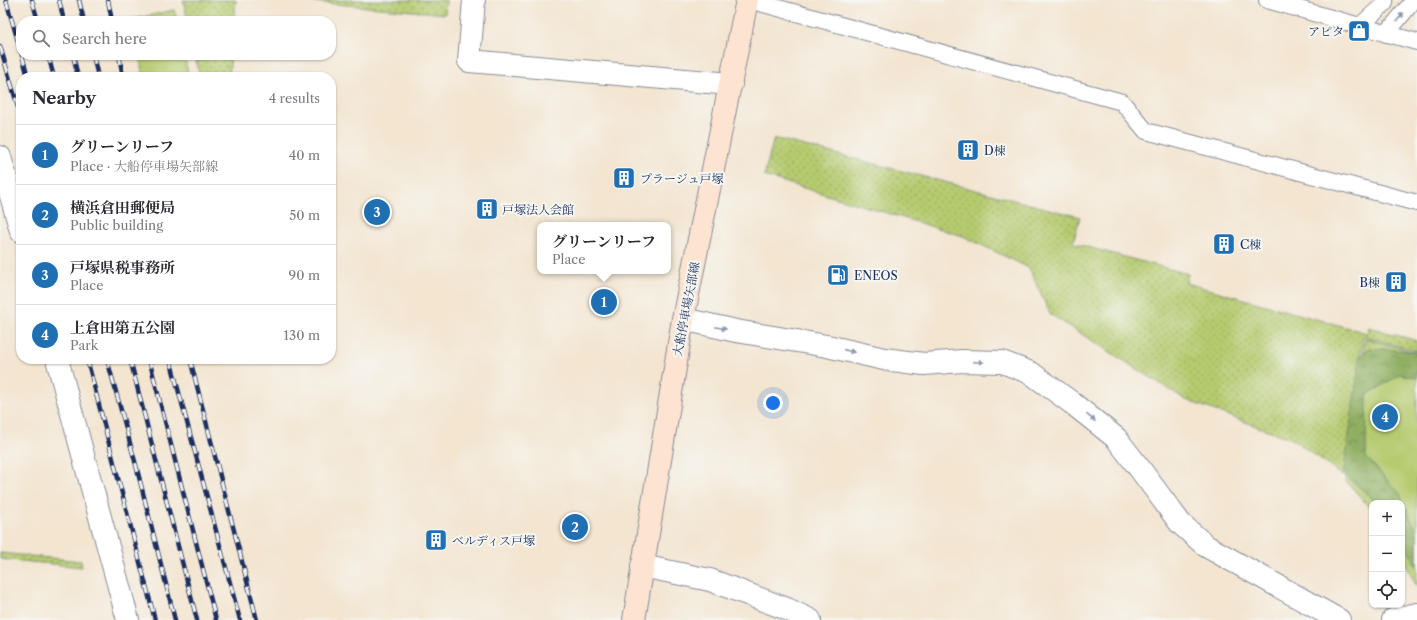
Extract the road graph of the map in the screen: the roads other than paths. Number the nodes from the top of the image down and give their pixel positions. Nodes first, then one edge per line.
1 (474, 0) edge
2 (748, 0) edge
3 (1267, 0) edge
4 (1386, 0) edge
5 (1416, 0) edge
6 (1360, 26) junction
7 (1386, 34) junction
8 (1417, 42) edge
9 (731, 84) junction
10 (0, 157) edge
11 (1417, 203) edge
12 (16, 213) edge
13 (683, 319) junction
14 (58, 364) edge
15 (642, 566) junction
16 (1417, 614) edge
17 (128, 620) edge
18 (634, 620) edge
19 (810, 620) edge
20 (1339, 620) edge
21 (1393, 620) edge

1 - 9 street
2 - 9 main road, 大船停車場矢部線
2 - 11 lane
3 - 6 lane
4 - 6 lane
7 -> 5 lane
6 - 7 lane
7 - 8 lane
9 - 13 main road, 大船停車場矢部線
10 - 12 street
13 - 15 main road, 大船停車場矢部線
13 -> 20 street
14 - 17 street
15 - 18 main road, 大船停車場矢部線
15 - 19 street
16 - 21 street

